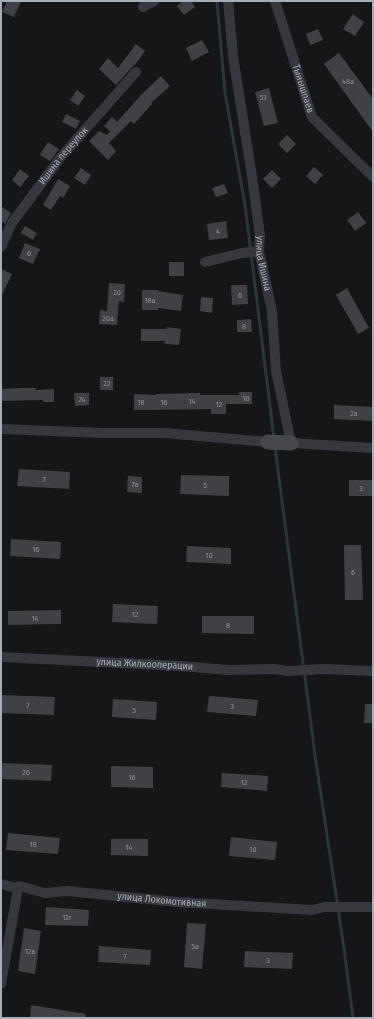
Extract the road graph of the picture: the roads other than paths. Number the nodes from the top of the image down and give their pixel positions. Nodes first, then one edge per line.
1 (154, 1) edge
2 (228, 1) edge
3 (275, 1) edge
4 (143, 7) dead end
5 (136, 72) dead end
6 (373, 177) edge
7 (1, 247) edge
8 (259, 251) junction
9 (205, 262) dead end
10 (1, 429) edge
11 (268, 442) joint
12 (291, 443) junction
13 (373, 448) edge
14 (1, 657) edge
15 (373, 671) edge
16 (1, 884) edge
17 (18, 888) junction
18 (373, 907) edge
19 (1, 984) edge

1 - 4 street
2 - 8 street, улица Ишина
3 - 6 street, Тынышпаев
5 - 7 street, Ишина переулок
8 - 9 street
8 - 12 street, улица Ишина
10 - 11 street
11 - 12 street
12 - 13 street
14 - 15 street, улица Жилкооперации
16 - 17 street, улица Локомотивная
17 - 18 street, улица Локомотивная
17 - 19 street

